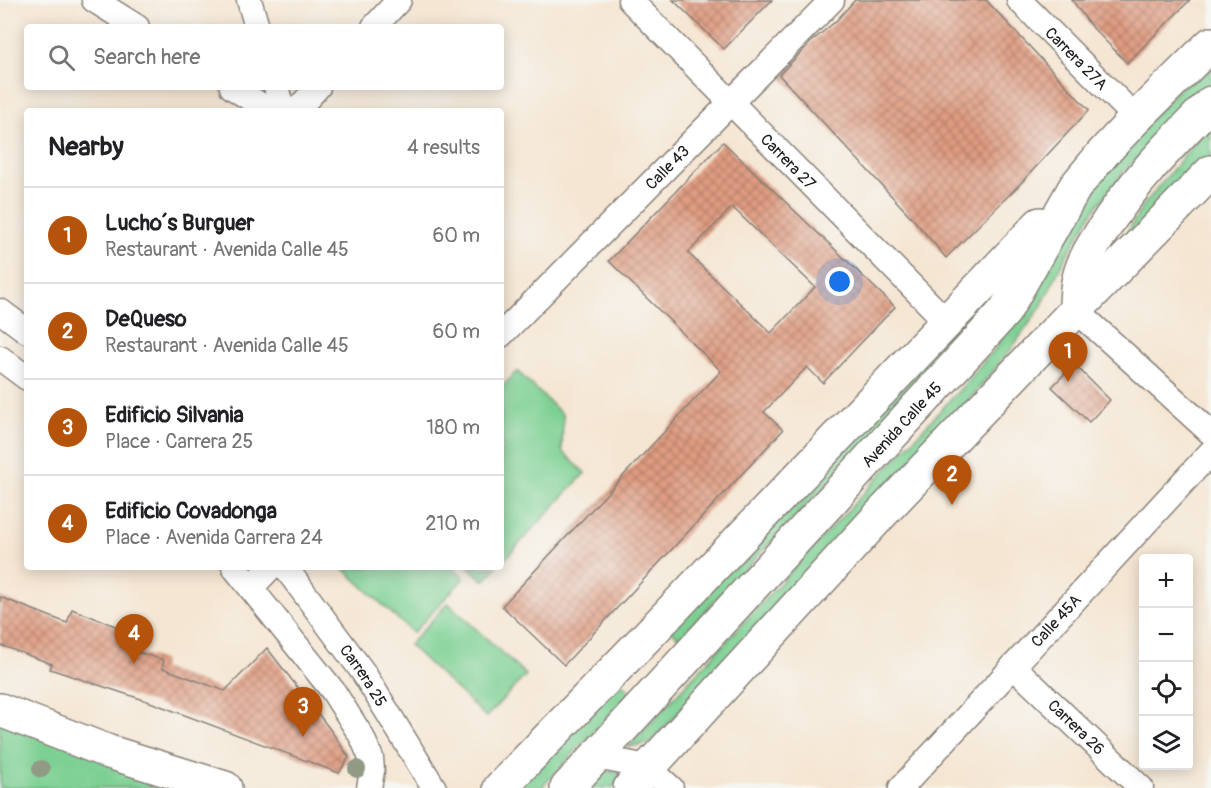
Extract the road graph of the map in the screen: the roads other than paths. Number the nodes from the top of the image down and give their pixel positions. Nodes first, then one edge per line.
1 (94, 0) edge
2 (249, 0) edge
3 (399, 0) edge
4 (630, 0) edge
5 (832, 0) edge
6 (1019, 0) edge
7 (132, 24) edge
8 (256, 24) edge
9 (377, 24) edge
10 (1211, 44) edge
11 (237, 90) edge
12 (277, 90) edge
13 (315, 90) edge
14 (731, 102) junction
15 (1211, 103) edge
16 (265, 108) edge
17 (282, 108) edge
18 (299, 108) edge
19 (1136, 118) junction
20 (1211, 172) edge
21 (1075, 187) junction
22 (1076, 310) junction
23 (0, 311) edge
24 (947, 322) junction
25 (24, 329) edge
26 (504, 332) edge
27 (0, 358) edge
28 (24, 376) edge
29 (1211, 433) edge
30 (1211, 452) edge
31 (236, 570) edge
32 (268, 570) edge
33 (287, 570) edge
34 (251, 588) junction
35 (656, 627) junction
36 (1013, 666) junction
37 (648, 700) junction
38 (0, 710) edge
39 (596, 756) junction
40 (650, 781) edge
41 (225, 788) edge
42 (369, 788) edge
43 (434, 788) edge
44 (500, 788) edge
45 (567, 788) edge
46 (900, 788) edge
47 (1142, 788) edge

1 - 7 street
2 - 8 street
3 - 9 street
4 - 14 street, Carrera 27
5 - 14 street, Calle 43
6 - 19 street, Carrera 27A
10 - 19 main road, Avenida Calle 45
11 - 16 street
12 - 17 street
13 - 18 street
14 - 24 street, Carrera 27
14 - 26 street, Calle 43
15 - 22 main road
19 - 21 main road, Avenida Calle 45
20 - 22 main road
21 - 24 main road
21 - 37 main road, Avenida Calle 45
22 - 29 street
22 - 40 main road
23 - 25 street
24 - 35 main road
27 - 28 street
30 - 36 street, Calle 45A
31 - 34 street, Carrera 25
32 - 34 street
33 - 43 street, Carrera 25
34 - 42 street, Carrera 25
35 - 37 main road
35 - 44 main road
36 - 46 street, Calle 45A
36 - 47 street, Carrera 26
37 - 39 main road, Avenida Calle 45
38 - 41 main road
39 - 40 street
39 - 45 main road, Avenida Calle 45

